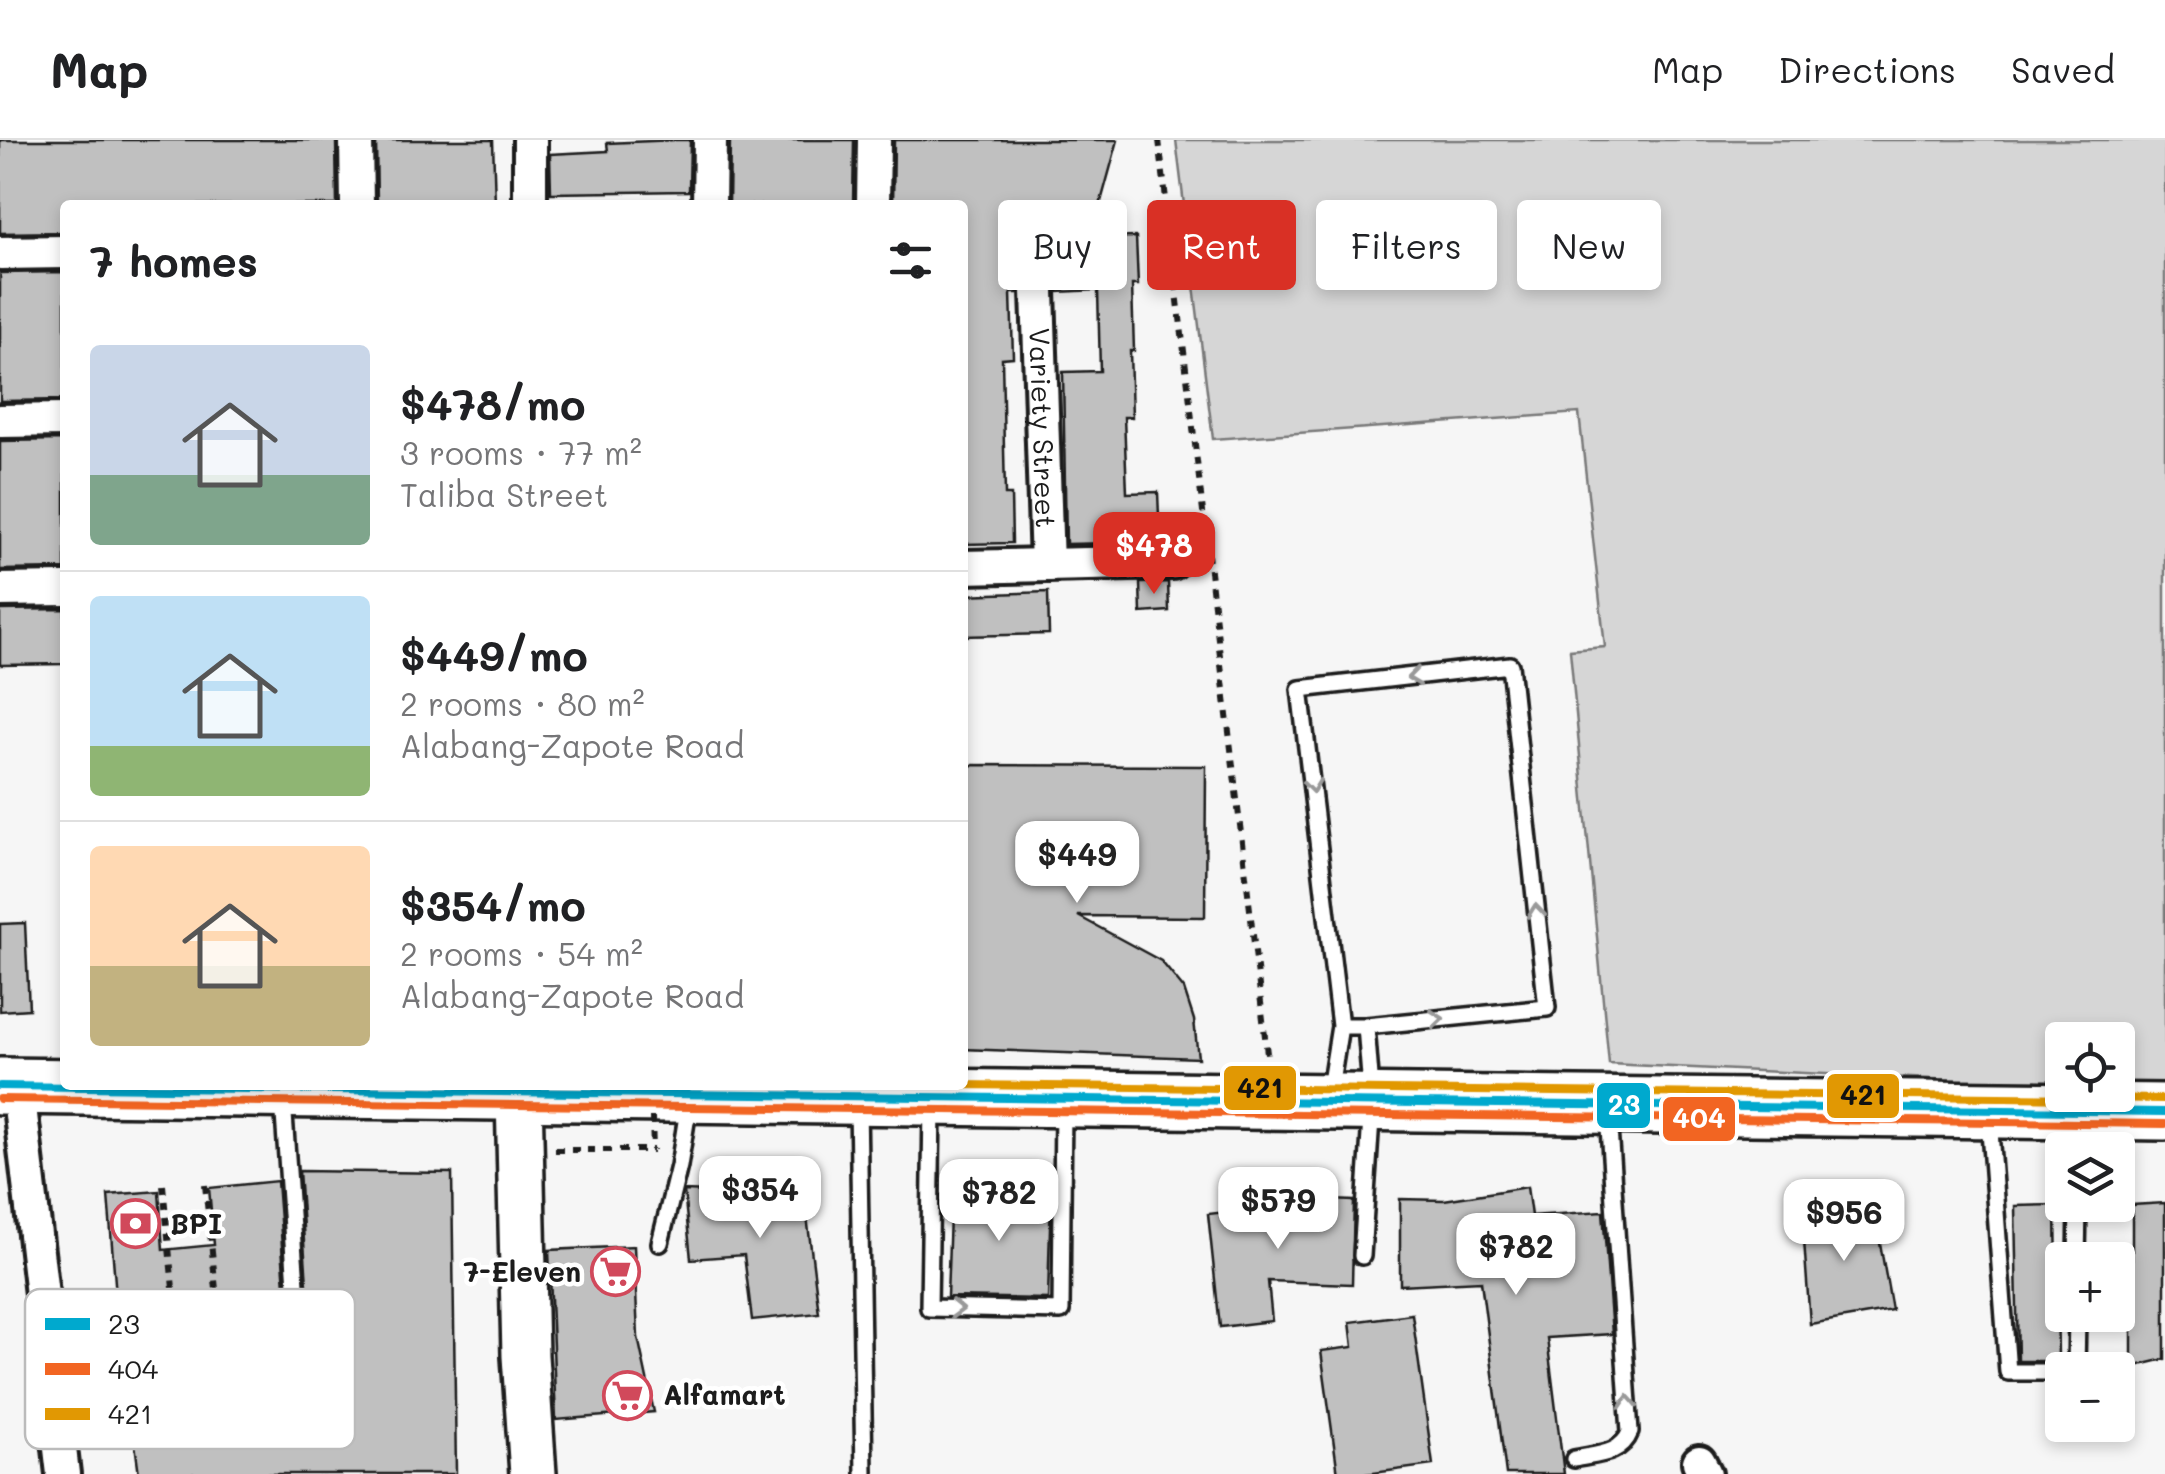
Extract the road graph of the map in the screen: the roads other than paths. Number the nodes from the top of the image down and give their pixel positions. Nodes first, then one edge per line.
1 (356, 140) edge
2 (530, 140) edge
3 (710, 140) edge
4 (874, 140) edge
5 (357, 200) edge
6 (530, 200) edge
7 (709, 200) edge
8 (874, 200) edge
9 (60, 252) edge
10 (0, 253) edge
11 (1038, 290) edge
12 (60, 420) edge
13 (0, 421) edge
14 (1172, 562) dead end
15 (1047, 565) junction
16 (968, 567) edge
17 (60, 589) edge
18 (0, 590) edge
19 (1340, 1026) junction
20 (1366, 1026) junction
21 (11, 1086) edge
22 (60, 1086) edge
23 (282, 1090) edge
24 (520, 1090) edge
25 (671, 1090) edge
26 (858, 1091) edge
27 (932, 1098) junction
28 (1064, 1101) junction
29 (1350, 1104) junction
30 (1607, 1104) junction
31 (1988, 1109) junction
32 (2165, 1112) edge
33 (2078, 1130) edge
34 (660, 1243) dead end
35 (1362, 1256) dead end
36 (296, 1285) dead end
37 (41, 1289) edge
38 (2045, 1372) edge
39 (60, 1449) edge
40 (1574, 1459) dead end
41 (63, 1474) edge
42 (533, 1474) edge
43 (864, 1474) edge

1 - 5 street
2 - 6 street
3 - 7 street
4 - 8 street
9 - 10 street
11 - 15 street, Variety Street
12 - 13 street
14 - 15 street
15 - 16 street
17 - 18 street
19 - 20 lane
20 -> 19 lane
19 - 29 lane
20 - 29 lane
21 - 22 highway
21 - 37 street
23 - 36 lane
24 - 42 street
25 - 26 highway
25 - 34 lane
26 - 27 highway
26 - 43 lane
27 - 28 highway
27 -> 28 lane
28 - 29 highway
29 - 30 highway
29 - 35 lane
30 - 31 highway
40 -> 30 lane
31 - 33 highway
31 - 38 lane
32 - 33 highway
39 - 41 street

